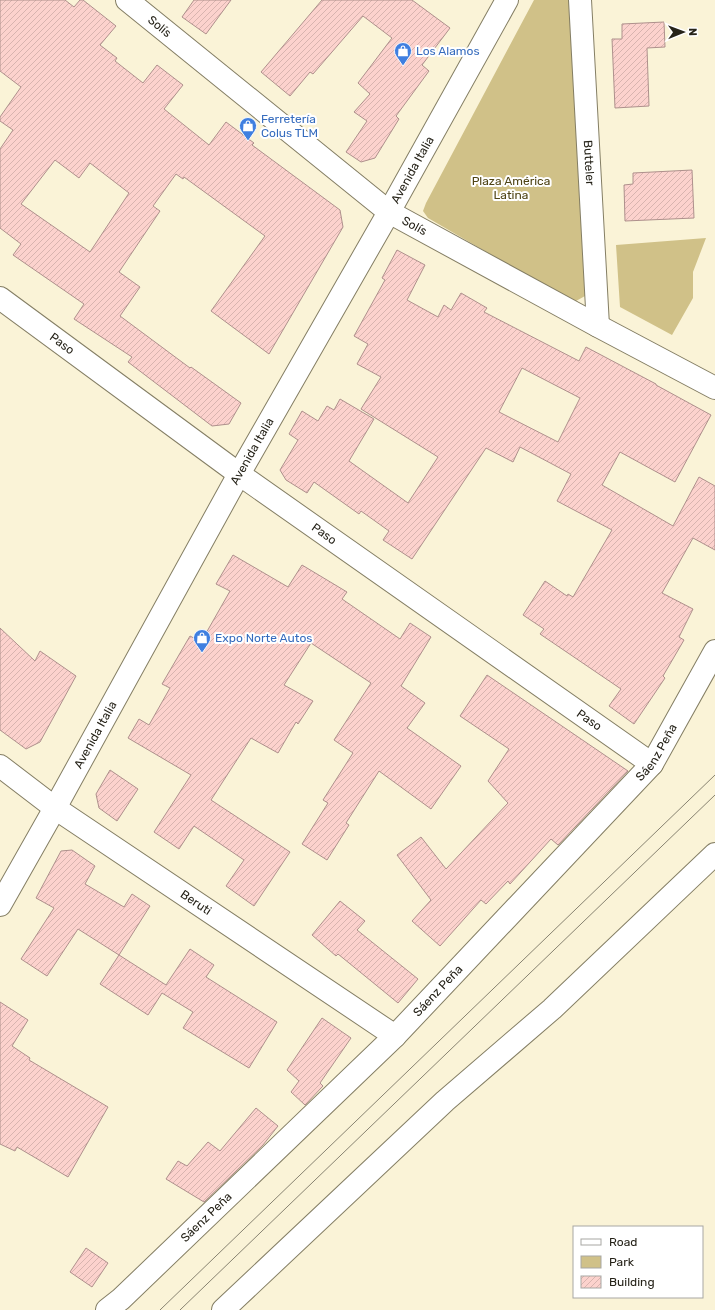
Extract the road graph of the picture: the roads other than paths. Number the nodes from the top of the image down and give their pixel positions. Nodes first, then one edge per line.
1 (127, 0) edge
2 (507, 0) edge
3 (580, 0) edge
4 (390, 212) junction
5 (0, 298) edge
6 (598, 326) junction
7 (715, 388) edge
8 (238, 474) junction
9 (715, 651) edge
10 (652, 764) junction
11 (0, 766) edge
12 (55, 808) junction
13 (715, 854) edge
14 (0, 905) edge
15 (394, 1036) junction
16 (114, 1304) edge
17 (223, 1310) edge

1 - 4 street, Solís
2 - 4 street, Avenida Italia
3 - 6 street, Butteler
4 - 6 street, Solís
4 - 8 street, Avenida Italia
5 - 8 street, Paso
6 - 7 street, Solís
8 - 10 street, Paso
8 - 12 street, Avenida Italia
9 - 10 street, Sáenz Peña
10 - 15 street, Sáenz Peña
11 - 12 street, Beruti
12 - 14 street, Avenida Italia
12 - 15 street, Beruti
13 - 17 street
15 - 16 street, Sáenz Peña

